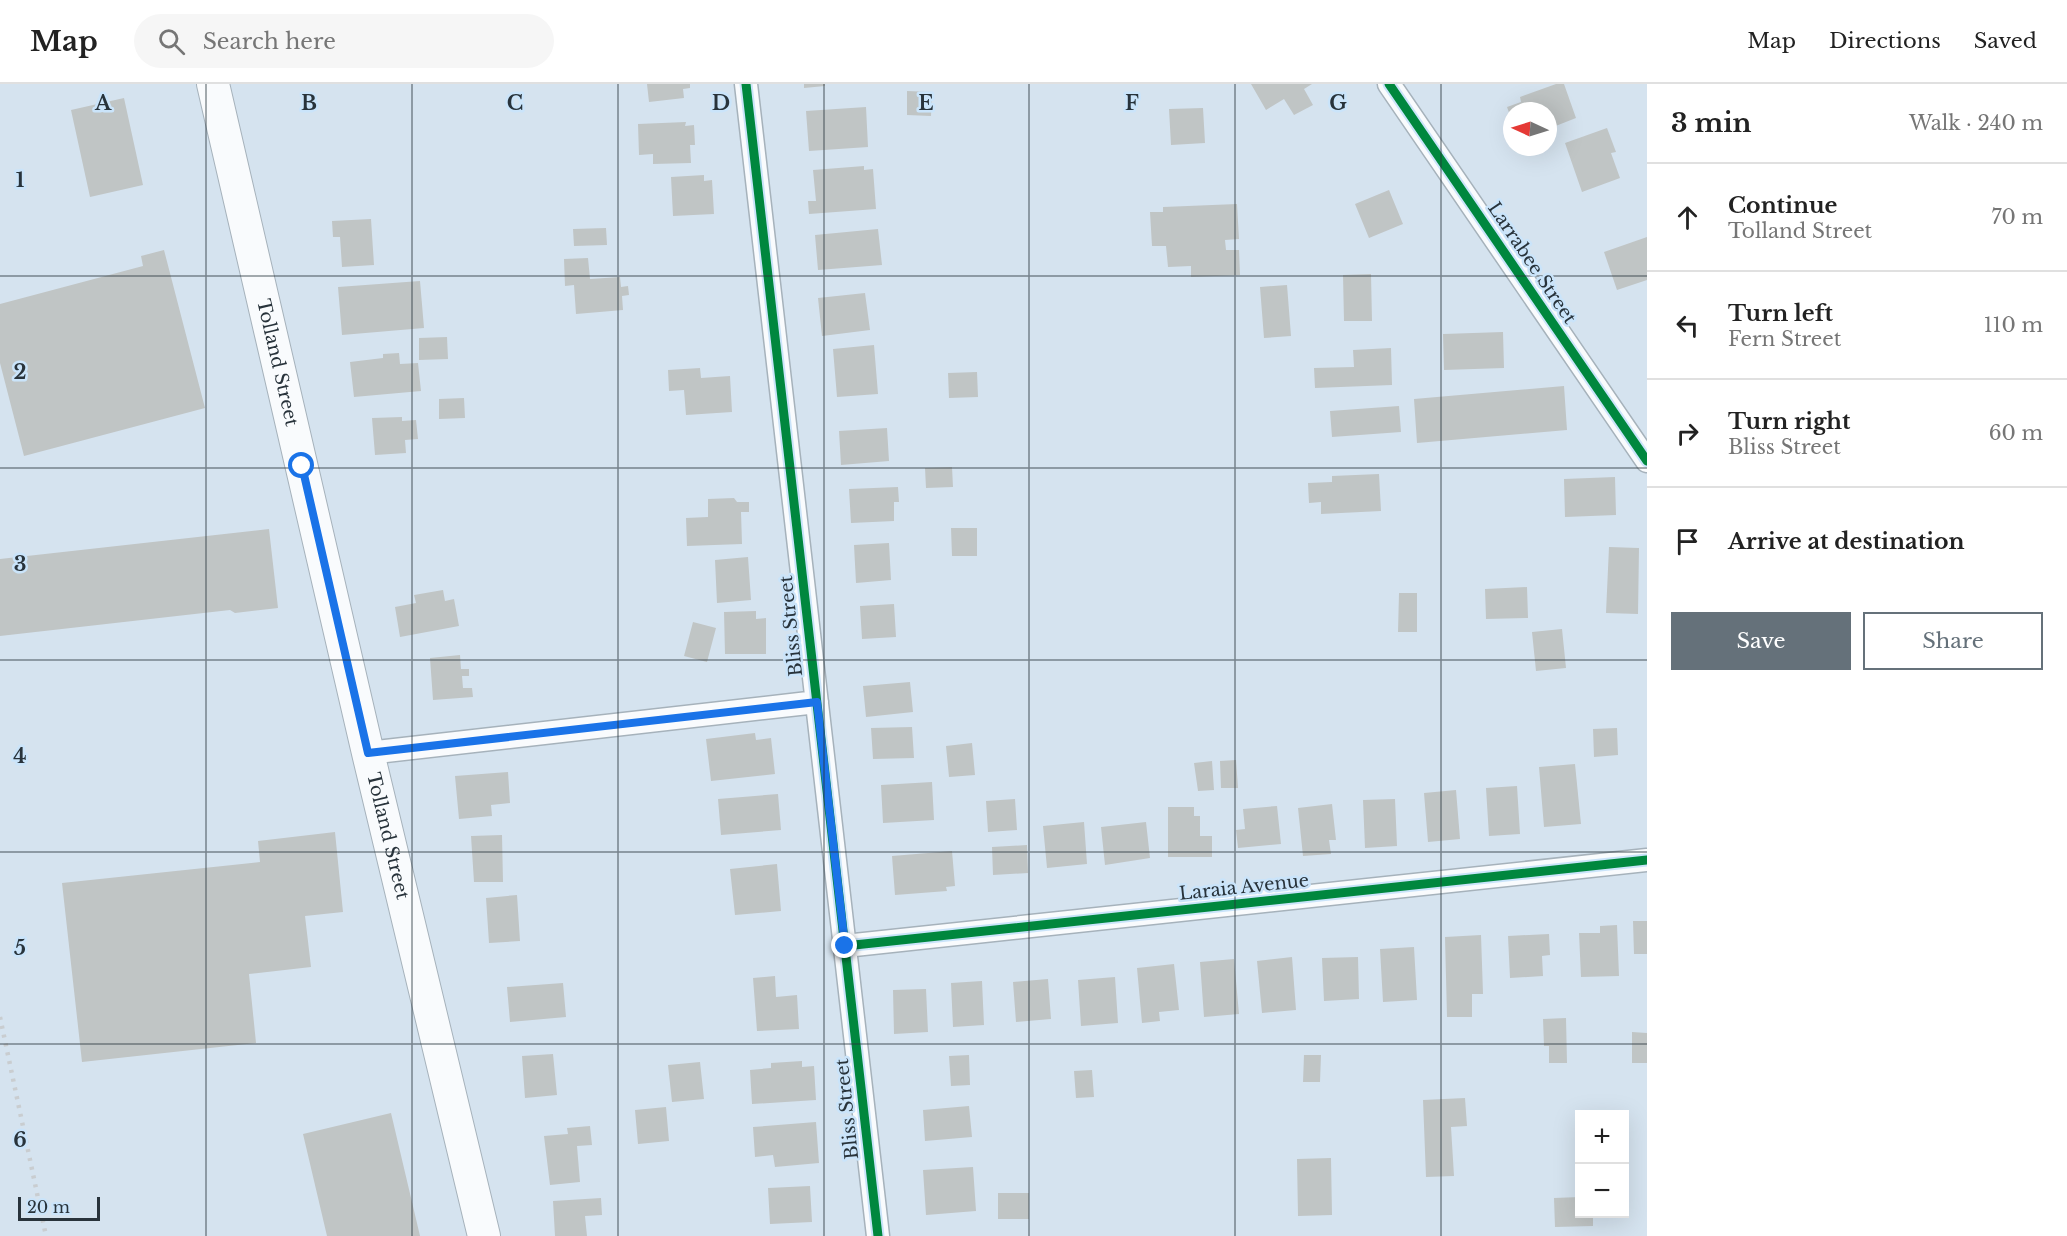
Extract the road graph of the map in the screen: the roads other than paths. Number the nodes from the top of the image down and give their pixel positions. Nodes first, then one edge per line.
1 (213, 84) edge
2 (746, 84) edge
3 (1389, 84) edge
4 (1647, 461) edge
5 (817, 702) junction
6 (368, 753) junction
7 (1647, 860) edge
8 (845, 946) junction
9 (484, 1236) edge
10 (878, 1236) edge

1 - 6 main road, Tolland Street
2 - 5 street, Bliss Street
3 - 4 street, Larrabee Street
5 - 6 street
5 - 8 street, Bliss Street
6 - 9 main road, Tolland Street
7 - 8 street, Laraia Avenue
8 - 10 street, Bliss Street

